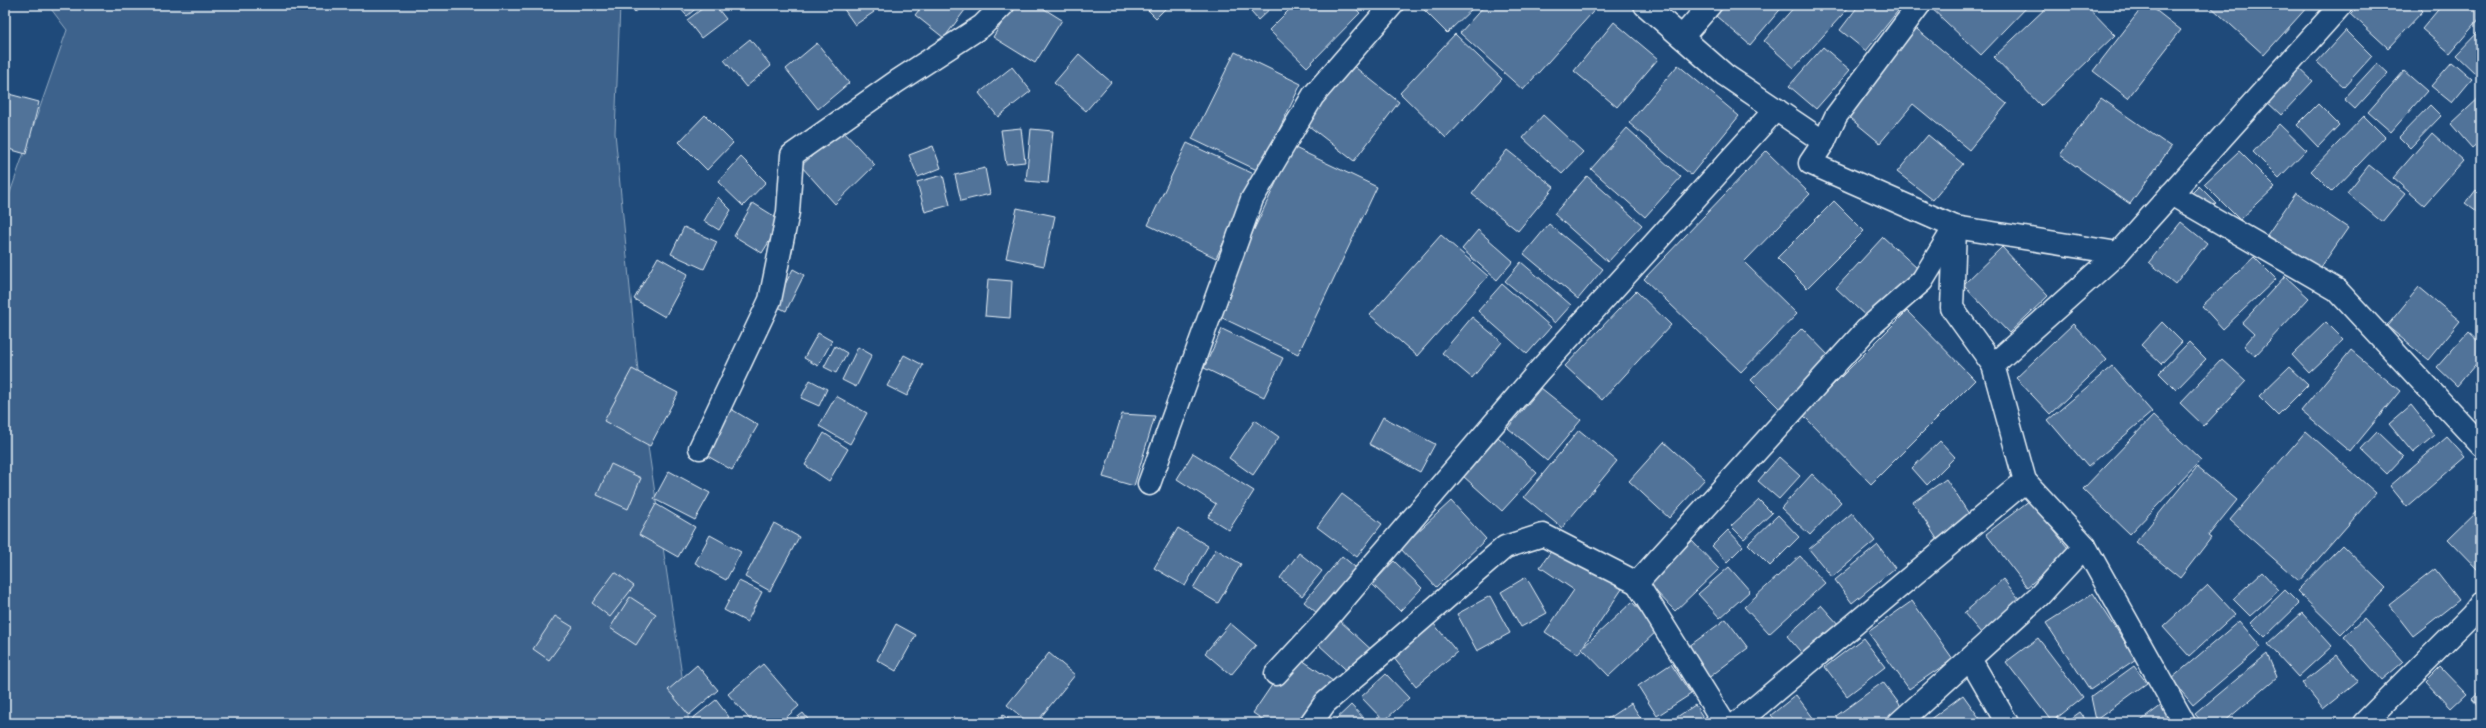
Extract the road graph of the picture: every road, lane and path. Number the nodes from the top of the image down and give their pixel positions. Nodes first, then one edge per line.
1 (1003, 5) edge
2 (1392, 5) edge
3 (1644, 5) edge
4 (1710, 5) edge
5 (1919, 5) edge
6 (2336, 11) edge
7 (1682, 37) junction
8 (1776, 109) junction
9 (1824, 142) junction
10 (2171, 194) junction
11 (1955, 228) junction
12 (2118, 253) junction
13 (1993, 365) junction
14 (2481, 446) edge
15 (700, 448) dead end
16 (2025, 481) junction
17 (1149, 484) dead end
18 (2085, 546) junction
19 (1637, 583) junction
20 (2478, 615) edge
21 (1970, 659) junction
22 (1276, 674) dead end
23 (2367, 722) edge
24 (1311, 723) edge
25 (1724, 723) edge
26 (1737, 723) edge
27 (1899, 723) edge
28 (2007, 723) edge
29 (2184, 723) edge

1 - 15 street
2 - 17 street
3 - 7 street
4 - 7 street
5 - 9 street
6 - 10 street
7 - 8 street
8 - 9 street
8 - 22 street
9 - 11 street
10 - 12 street
10 - 14 street
11 - 12 street
11 - 13 street
11 - 19 street
12 - 13 street
13 - 16 street
16 - 18 street
16 - 26 street
18 - 21 street
18 - 29 street
19 - 24 street
19 - 25 street
20 - 23 street
21 - 27 street
21 - 28 street

